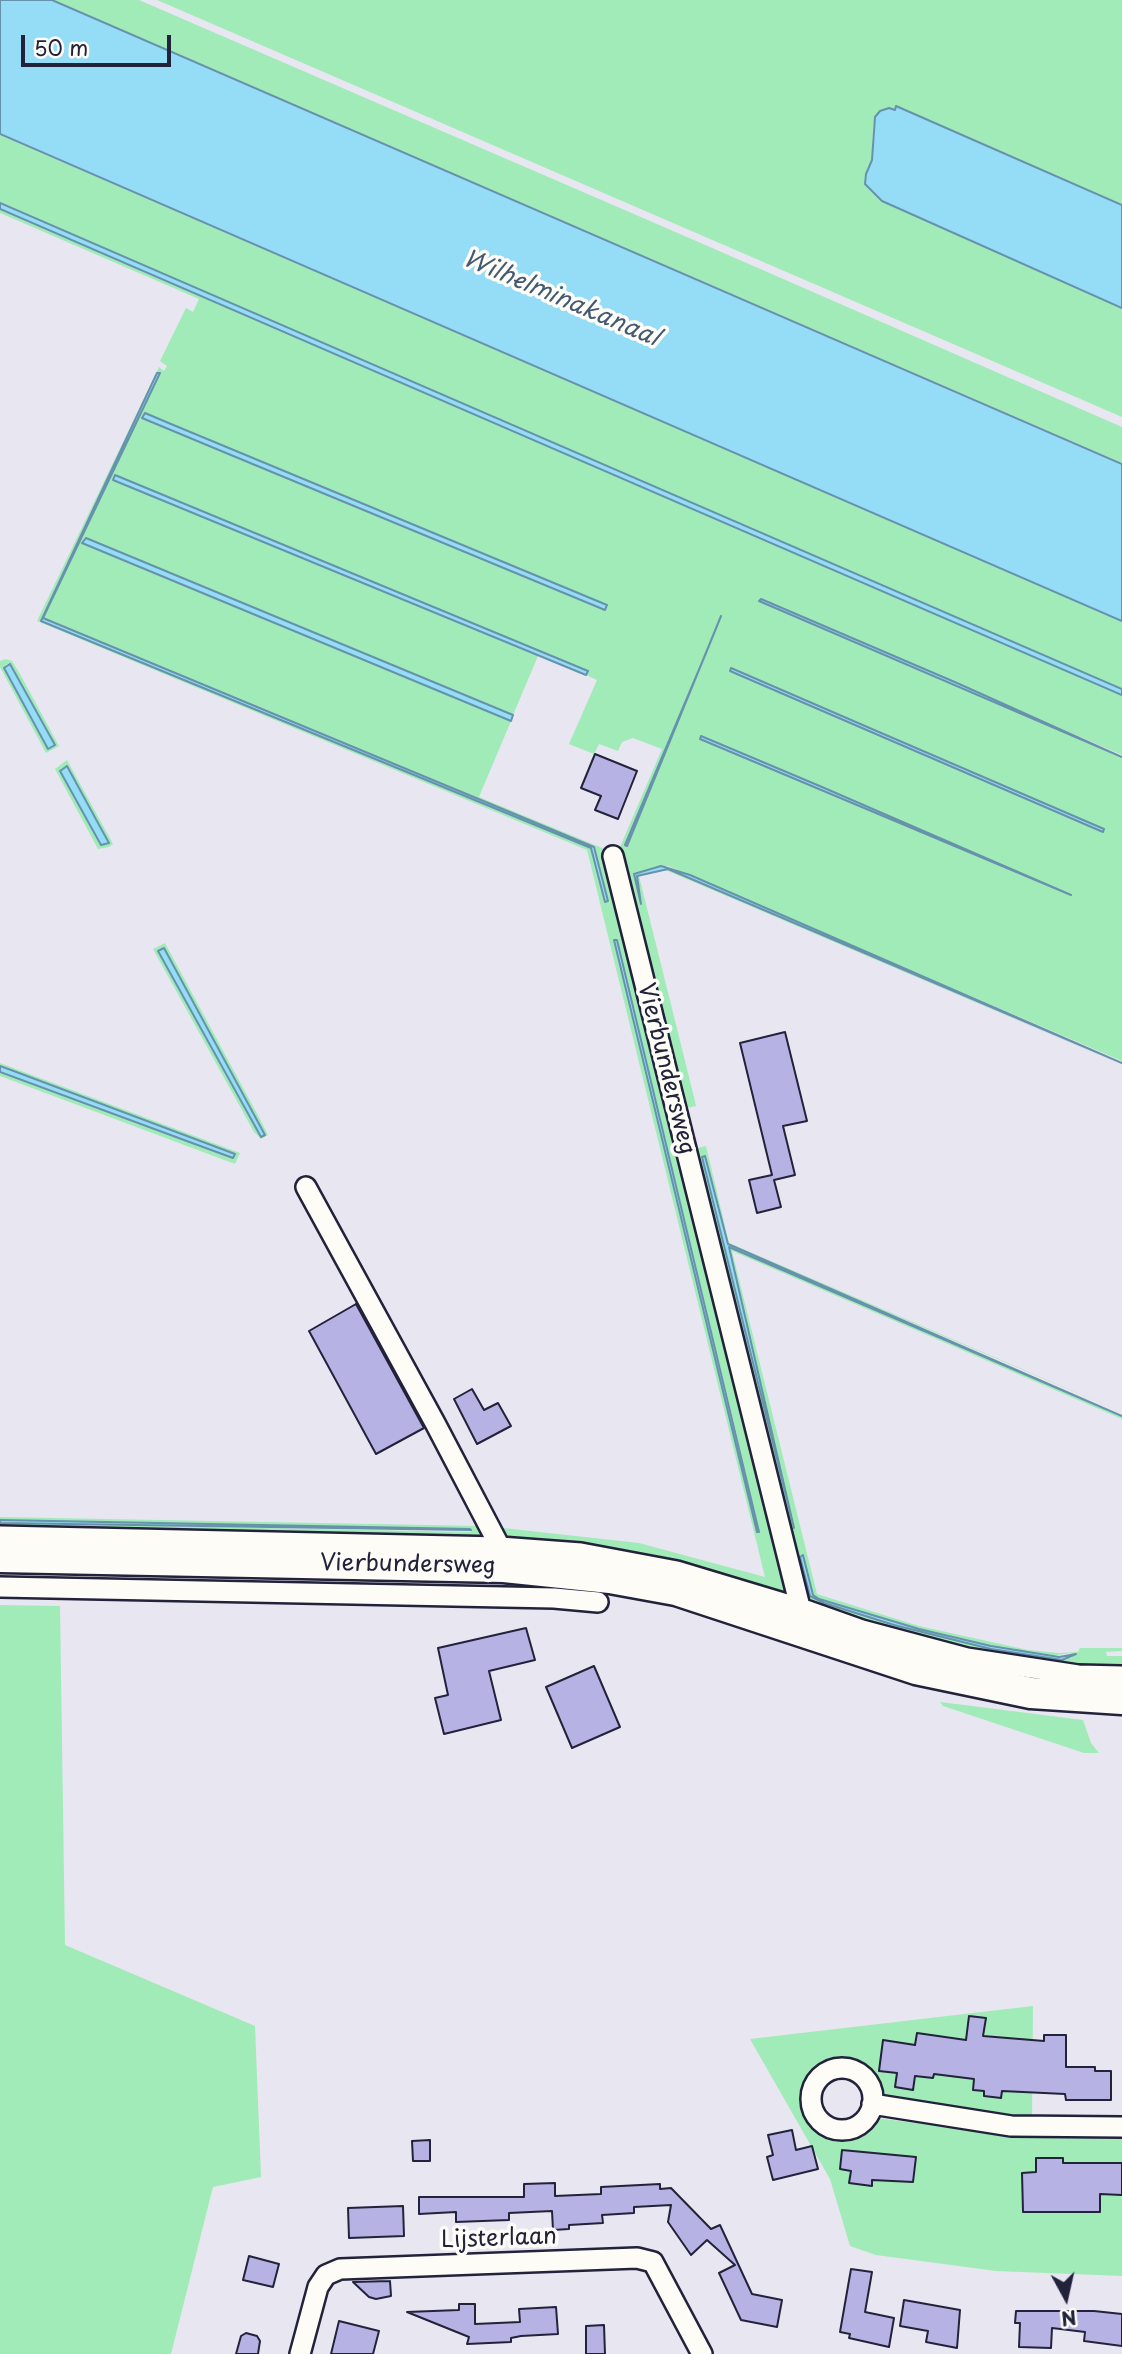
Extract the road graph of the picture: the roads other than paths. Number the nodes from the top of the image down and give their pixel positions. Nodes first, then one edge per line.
1 (614, 856) dead end
2 (306, 1187) dead end
3 (0, 1536) edge
4 (0, 1557) edge
5 (502, 1557) junction
6 (0, 1587) edge
7 (506, 1597) junction
8 (597, 1602) dead end
9 (803, 1620) junction
10 (1122, 1676) edge
11 (1122, 1699) edge
12 (873, 2104) dead end
13 (1122, 2127) edge
14 (300, 2354) edge
15 (702, 2354) edge

1 - 9 street, Vierbundersweg
2 - 5 street, Vierbundersweg
3 - 5 street, Vierbundersweg
4 - 5 main road, Vierbundersweg
5 - 7 street
5 - 9 main road, Vierbundersweg
6 - 7 street, Vierbundersweg
7 - 8 street, Vierbundersweg
9 - 10 street, Vierbundersweg
9 - 11 main road, Vierbundersweg
12 - 13 street
14 - 15 street, Lijsterlaan

